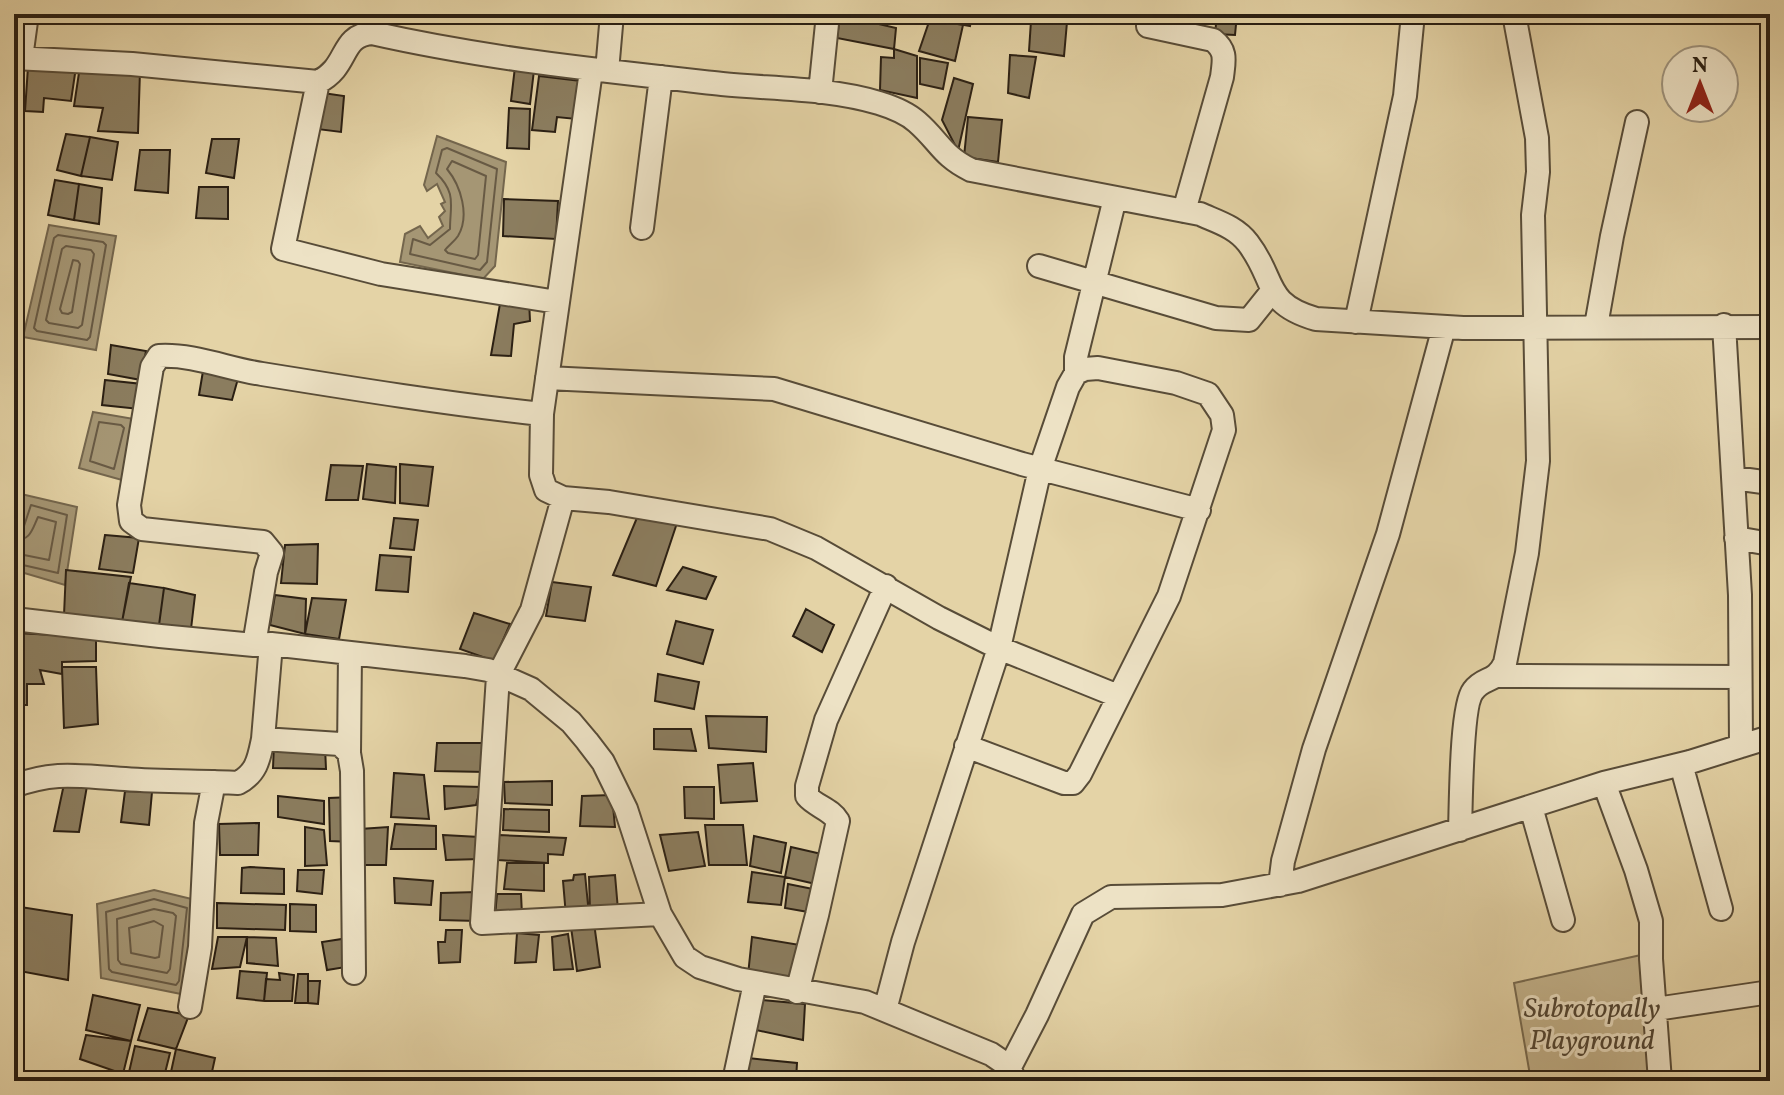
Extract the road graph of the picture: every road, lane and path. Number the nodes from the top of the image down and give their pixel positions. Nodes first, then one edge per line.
1 (27, 14) edge
2 (352, 14) edge
3 (612, 14) edge
4 (828, 14) edge
5 (1413, 14) edge
6 (1514, 14) edge
7 (1148, 26) dead end
8 (351, 41) junction
9 (18, 58) edge
10 (599, 71) junction
11 (661, 77) junction
12 (318, 82) junction
13 (820, 92) junction
14 (1637, 122) dead end
15 (1115, 198) junction
16 (1184, 211) junction
17 (642, 228) dead end
18 (1039, 266) dead end
19 (1095, 283) junction
20 (1273, 290) junction
21 (557, 302) junction
22 (1356, 322) junction
23 (1724, 325) junction
24 (1536, 326) junction
25 (1596, 326) junction
26 (1444, 327) junction
27 (1770, 327) edge
28 (1076, 373) junction
29 (547, 378) junction
30 (542, 414) junction
31 (1040, 469) junction
32 (1734, 478) junction
33 (1770, 483) edge
34 (563, 498) junction
35 (1199, 510) junction
36 (1736, 538) junction
37 (1770, 544) edge
38 (886, 586) junction
39 (14, 619) edge
40 (263, 644) junction
41 (999, 648) junction
42 (350, 653) junction
43 (498, 676) junction
44 (1499, 676) junction
45 (1740, 677) junction
46 (1118, 696) junction
47 (1770, 737) edge
48 (263, 739) junction
49 (966, 746) junction
50 (1741, 746) junction
51 (349, 753) junction
52 (1681, 764) junction
53 (214, 782) junction
54 (1604, 783) junction
55 (14, 786) edge
56 (1531, 807) junction
57 (1460, 830) junction
58 (1280, 885) junction
59 (1721, 909) dead end
60 (660, 914) junction
61 (1563, 920) dead end
62 (354, 973) dead end
63 (755, 983) junction
64 (797, 992) junction
65 (1770, 992) edge
66 (190, 1007) dead end
67 (1656, 1009) junction
68 (885, 1010) junction
69 (1012, 1074) edge
70 (734, 1081) edge
71 (1660, 1081) edge

1 - 9 street
2 - 8 street
3 - 10 street
4 - 13 street
5 - 22 street
6 - 24 street
7 - 16 street
8 - 10 street
8 - 12 street
9 - 12 street
10 - 11 street
10 - 21 street
11 - 13 street
11 - 17 street
12 - 21 street
13 - 15 street
14 - 25 street
15 - 16 street
15 - 19 street
16 - 20 street
18 - 19 street
19 - 20 street
19 - 28 street
20 - 22 street
21 - 29 street
22 - 26 street
23 - 25 street
23 - 27 street
23 - 32 street
24 - 25 street
24 - 26 street
24 - 44 street
26 - 58 street
28 - 31 street
28 - 35 street
29 - 30 street
29 - 31 street
30 - 34 street
30 - 40 street
31 - 35 street
31 - 41 street
32 - 33 street
32 - 36 street
34 - 38 street
34 - 43 street
35 - 46 street
36 - 37 street
36 - 45 street
38 - 41 street
38 - 64 street
39 - 40 street
40 - 42 street
40 - 48 street
41 - 46 street
41 - 49 street
42 - 43 street
42 - 51 street
43 - 60 street
43 - 60 street
44 - 45 street
44 - 57 street
45 - 50 street
46 - 49 street
47 - 50 street
48 - 51 street
48 - 53 street
49 - 68 street
50 - 52 street
51 - 62 street
52 - 54 street
52 - 59 street
53 - 55 street
53 - 66 street
54 - 56 street
54 - 67 street
56 - 57 street
56 - 61 street
57 - 58 street
58 - 69 street
60 - 63 street
63 - 64 street
63 - 70 street
64 - 68 street
65 - 67 street
67 - 71 street
68 - 69 street

